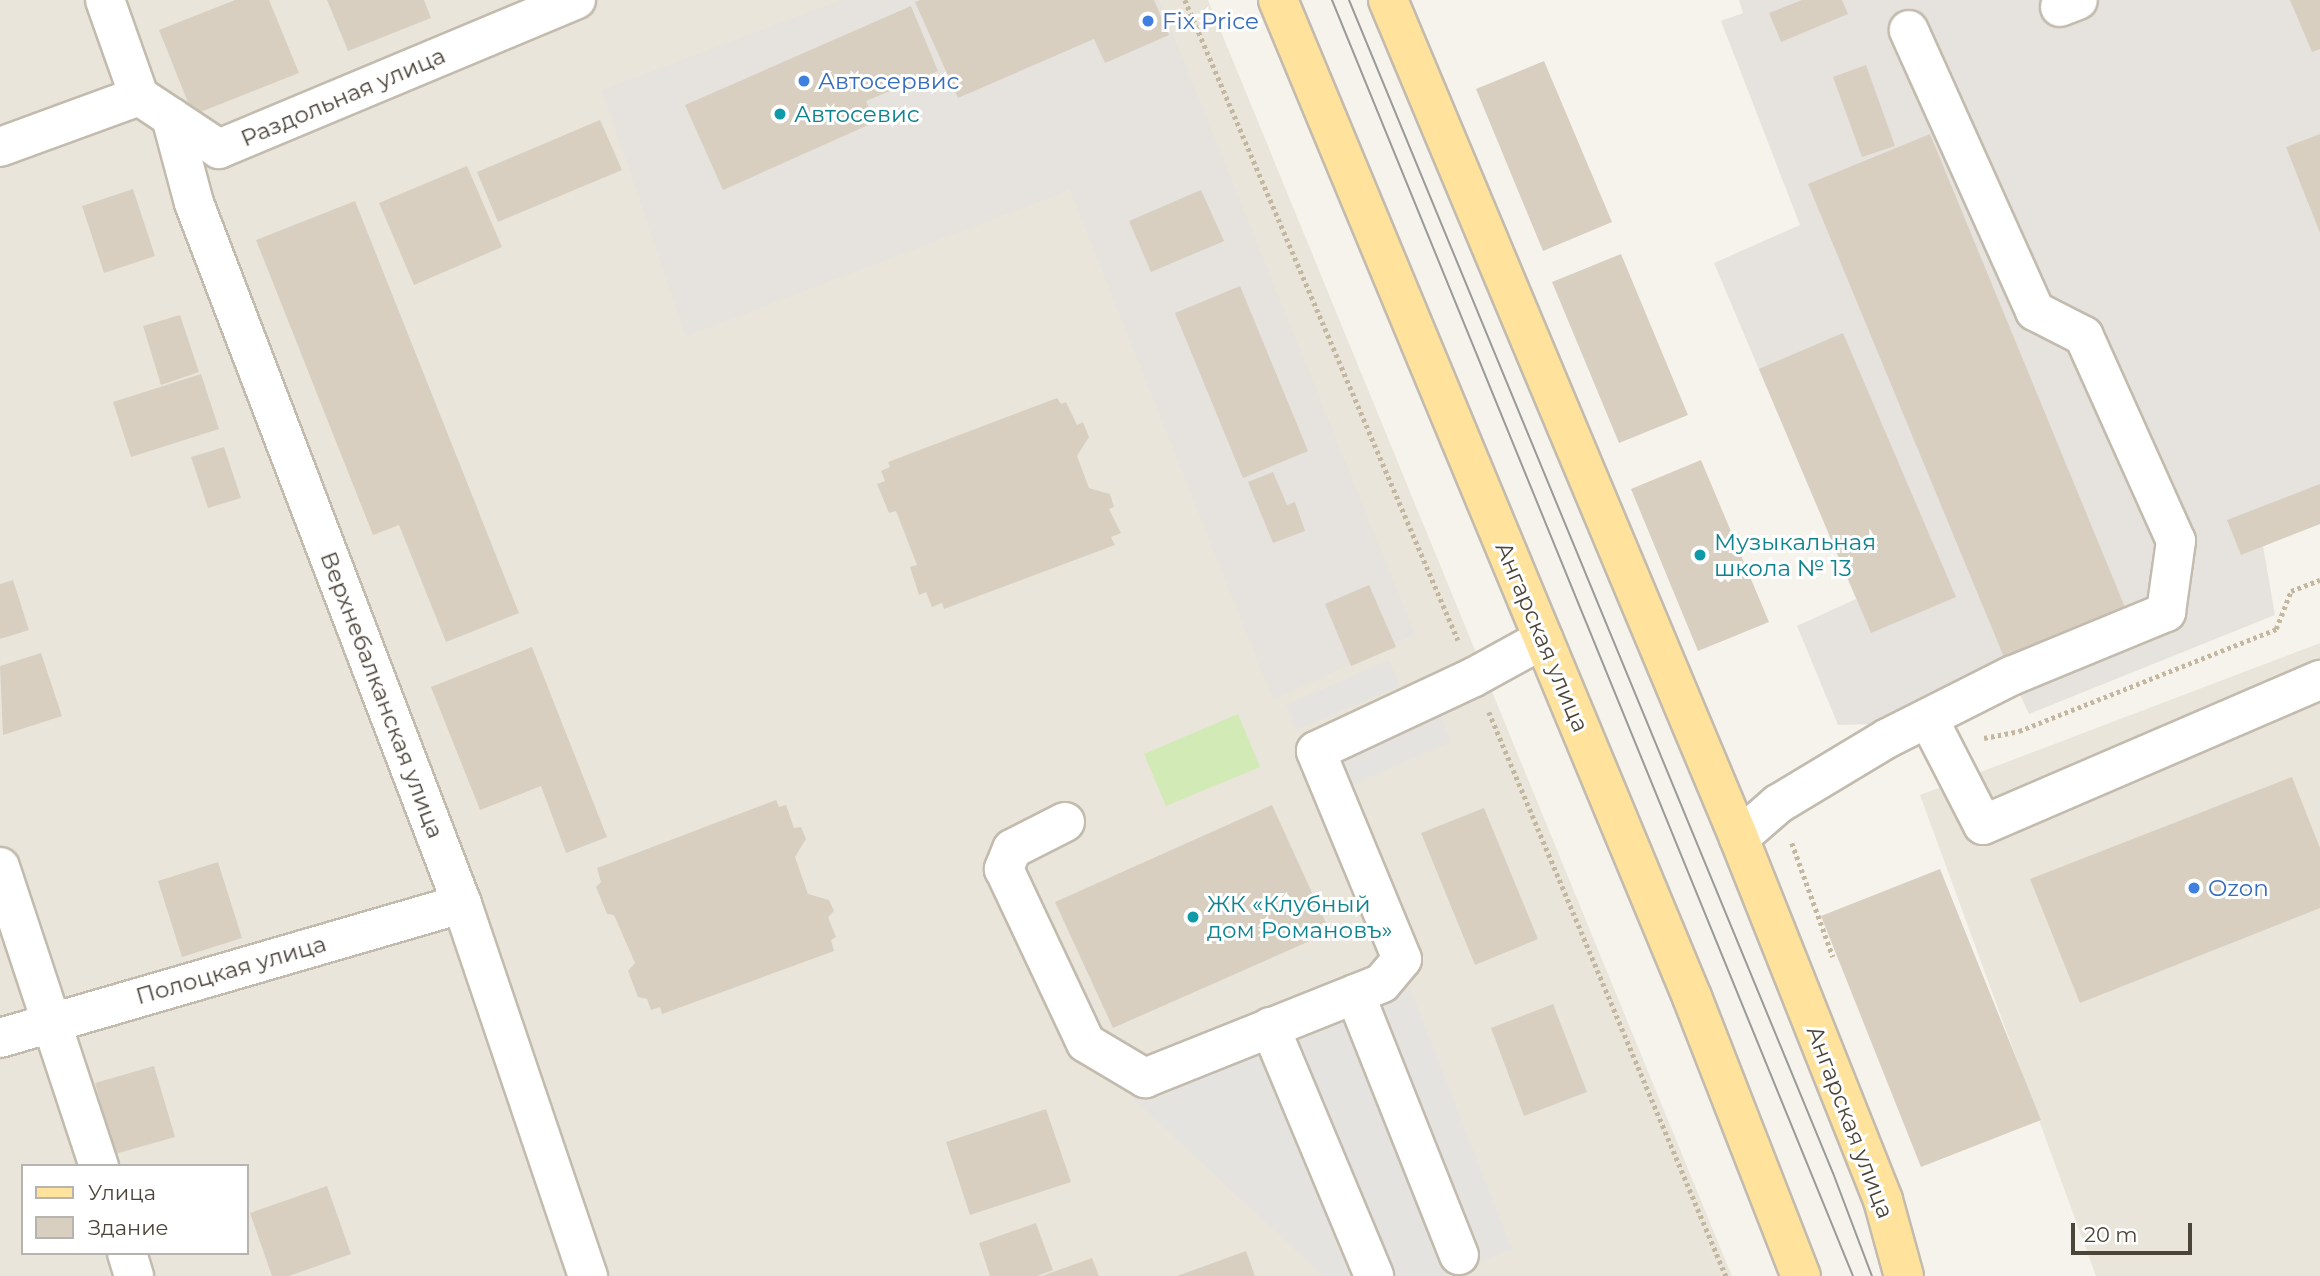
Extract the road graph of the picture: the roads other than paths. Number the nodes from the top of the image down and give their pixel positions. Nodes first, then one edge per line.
1 (105, 0) edge
2 (576, 0) edge
3 (1278, 0) edge
4 (1388, 0) edge
5 (1909, 30) dead end
6 (139, 96) junction
7 (171, 117) junction
8 (0, 147) edge
9 (1543, 639) junction
10 (2320, 680) edge
11 (1928, 718) junction
12 (1065, 822) dead end
13 (1739, 838) junction
14 (0, 867) edge
15 (462, 904) junction
16 (1355, 994) junction
17 (53, 1021) junction
18 (1270, 1027) junction
19 (0, 1038) edge
20 (98, 1164) edge
21 (128, 1255) edge
22 (1459, 1255) dead end
23 (134, 1276) edge
24 (588, 1276) edge
25 (1374, 1276) edge
26 (1801, 1276) edge
27 (1904, 1276) edge

1 - 6 street
2 - 7 street, Раздольная улица
3 - 9 main road, Ангарская улица
4 - 13 main road, Ангарская улица
5 - 11 street
6 - 7 street, Раздольная улица
6 - 8 street
7 - 15 street, Верхнебалканская улица
9 - 16 street
9 - 26 main road, Ангарская улица
10 - 11 street
11 - 13 street
12 - 18 street
13 - 27 main road, Ангарская улица
14 - 17 street
15 - 17 street, Полоцкая улица
15 - 24 street, Верхнебалканская улица
16 - 18 street
16 - 22 street
17 - 19 street, Полоцкая улица
17 - 20 street
18 - 25 street
21 - 23 street

